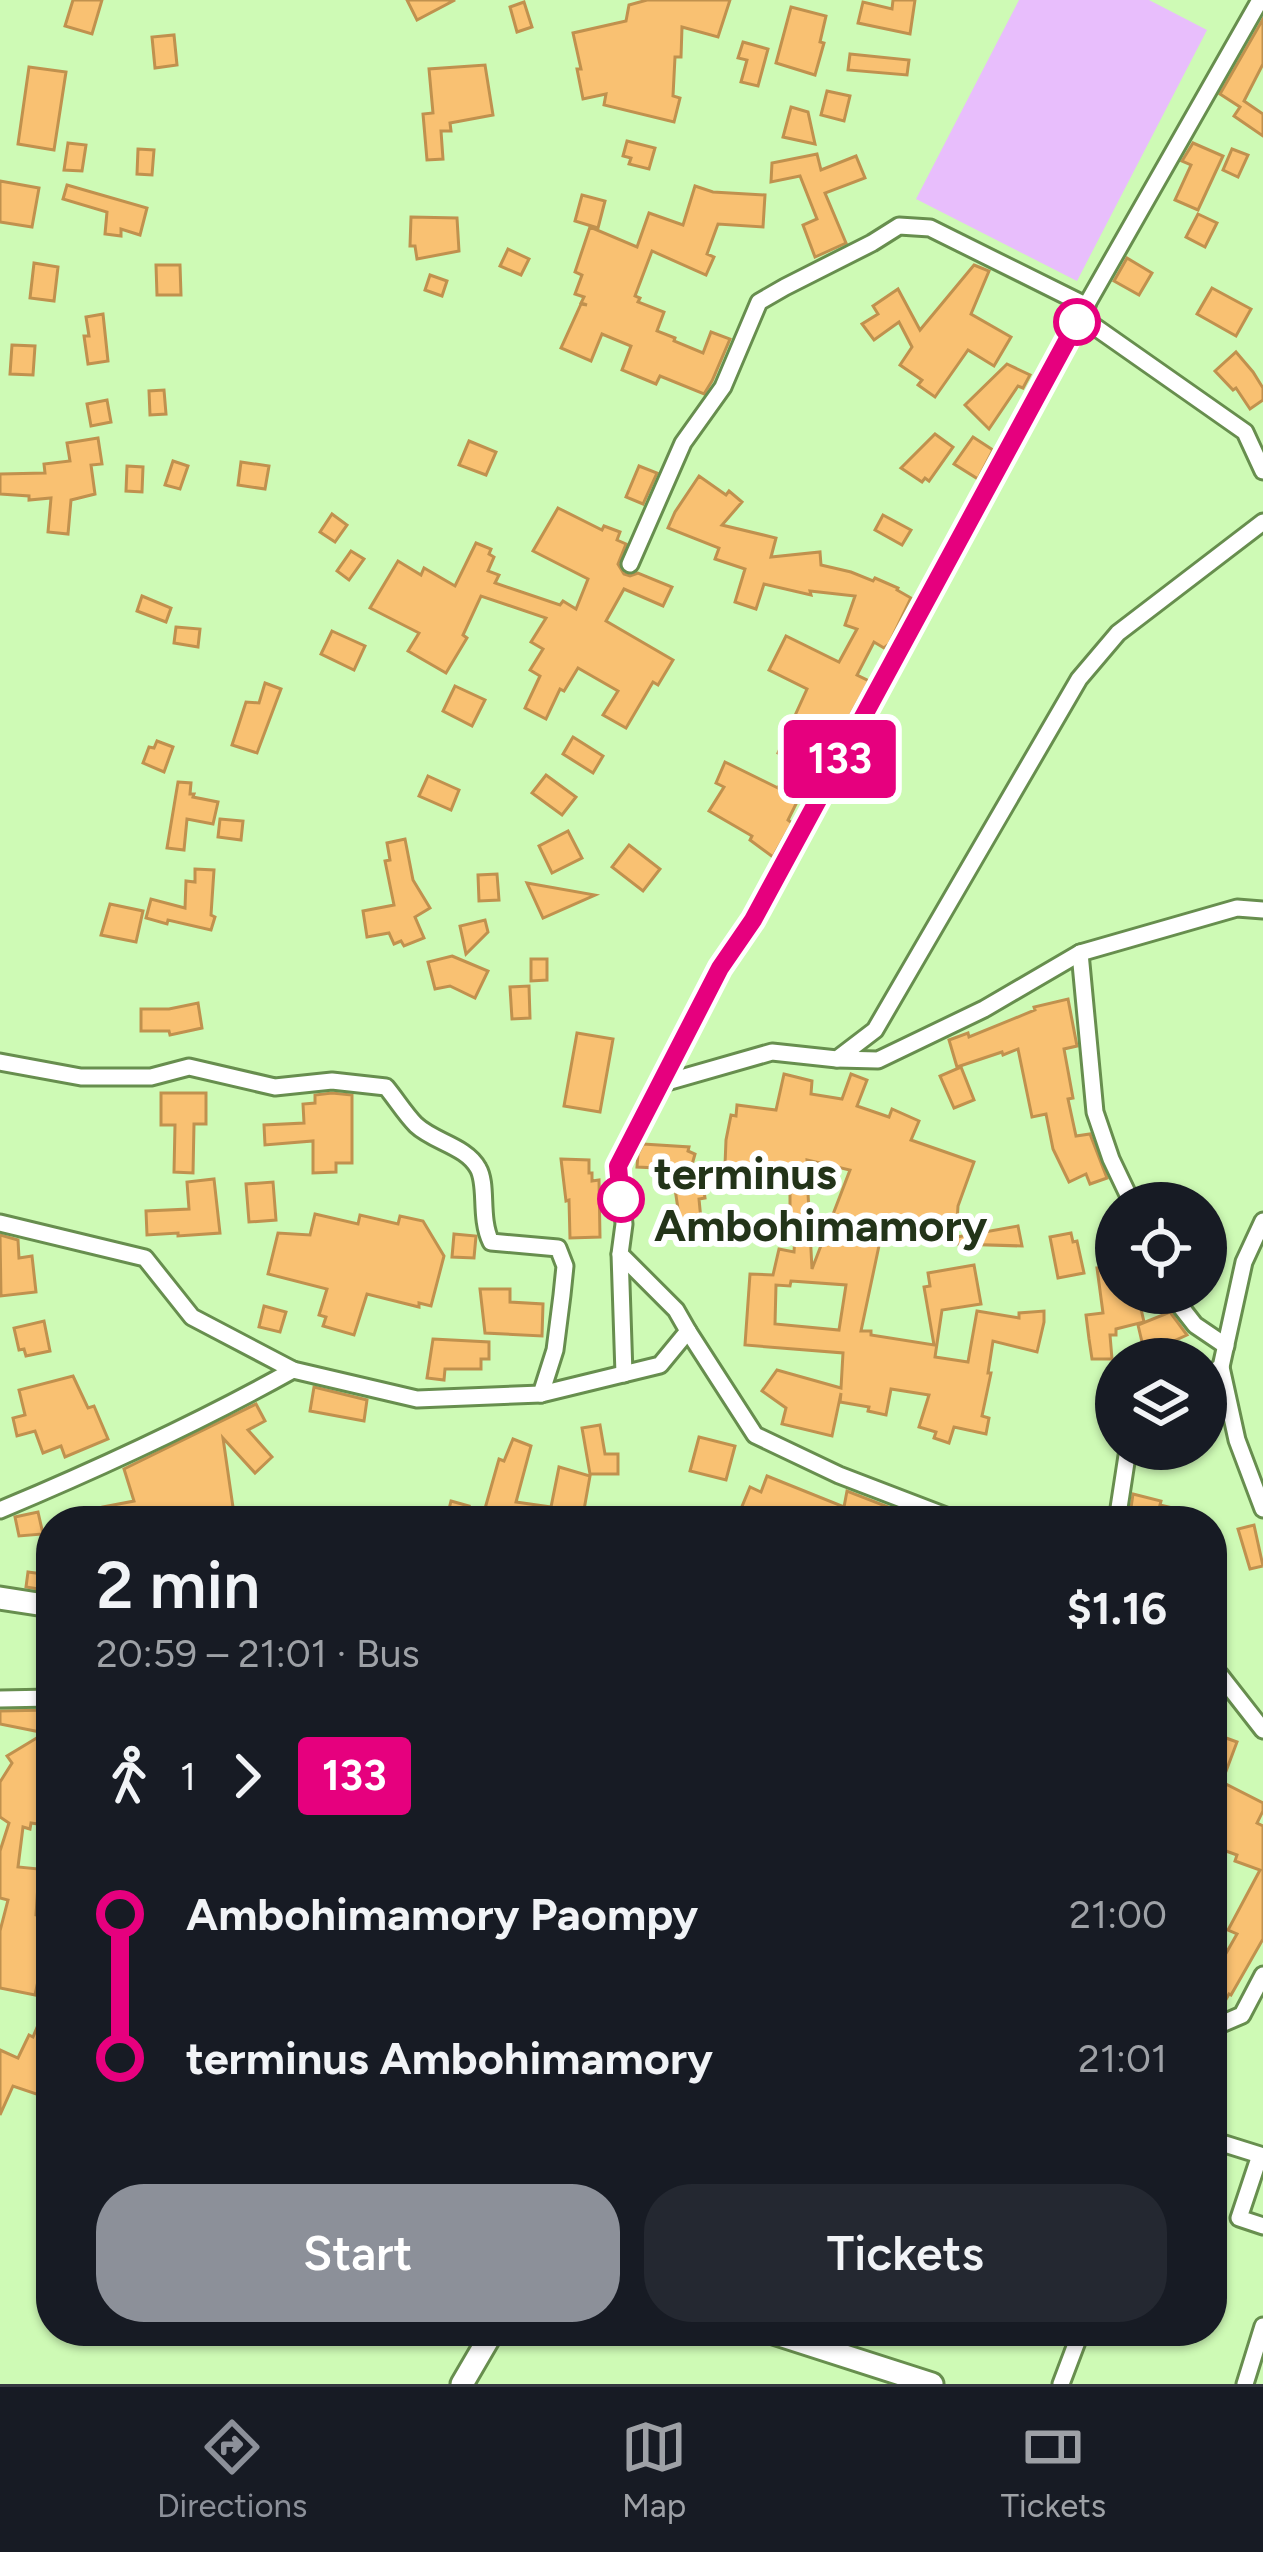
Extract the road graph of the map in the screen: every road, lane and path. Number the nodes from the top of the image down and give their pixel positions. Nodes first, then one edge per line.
1 (1260, 0) edge
2 (1084, 311) junction
3 (1263, 471) edge
4 (1263, 522) edge
5 (630, 564) dead end
6 (1263, 910) edge
7 (1080, 952) junction
8 (837, 1059) junction
9 (0, 1062) edge
10 (659, 1084) junction
11 (1122, 1182) edge
12 (1263, 1221) edge
13 (0, 1223) edge
14 (620, 1254) junction
15 (1187, 1314) edge
16 (688, 1331) junction
17 (1215, 1338) edge
18 (1227, 1341) edge
19 (292, 1370) junction
20 (624, 1374) junction
21 (541, 1394) junction
22 (1227, 1410) edge
23 (1123, 1470) edge
24 (920, 1506) edge
25 (1119, 1506) edge
26 (1263, 1509) edge
27 (0, 1510) edge
28 (0, 1598) edge
29 (36, 1604) edge
30 (1227, 1684) edge
31 (36, 1698) edge
32 (0, 1699) edge
33 (1263, 1730) edge
34 (1263, 1975) edge
35 (1227, 2022) edge
36 (1227, 2145) edge
37 (1263, 2226) edge
38 (1263, 2326) edge
39 (485, 2346) edge
40 (814, 2346) edge
41 (1077, 2346) edge
42 (1066, 2382) edge
43 (462, 2384) edge
44 (932, 2384) edge
45 (1245, 2384) edge

1 - 2 street
2 - 3 street
2 - 5 street
2 - 10 street
4 - 8 street
6 - 7 street
7 - 8 street
7 - 11 street
8 - 10 street
9 - 21 street
10 - 14 street
12 - 18 street
13 - 19 street
14 - 16 street
14 - 20 street
15 - 17 street
16 - 20 street
16 - 24 street
19 - 21 street
19 - 27 street
20 - 21 street
22 - 26 street
23 - 25 street
28 - 29 main road
30 - 33 street
31 - 32 street
34 - 35 street
36 - 37 street
38 - 45 street
39 - 43 main road
40 - 44 main road
41 - 42 street

